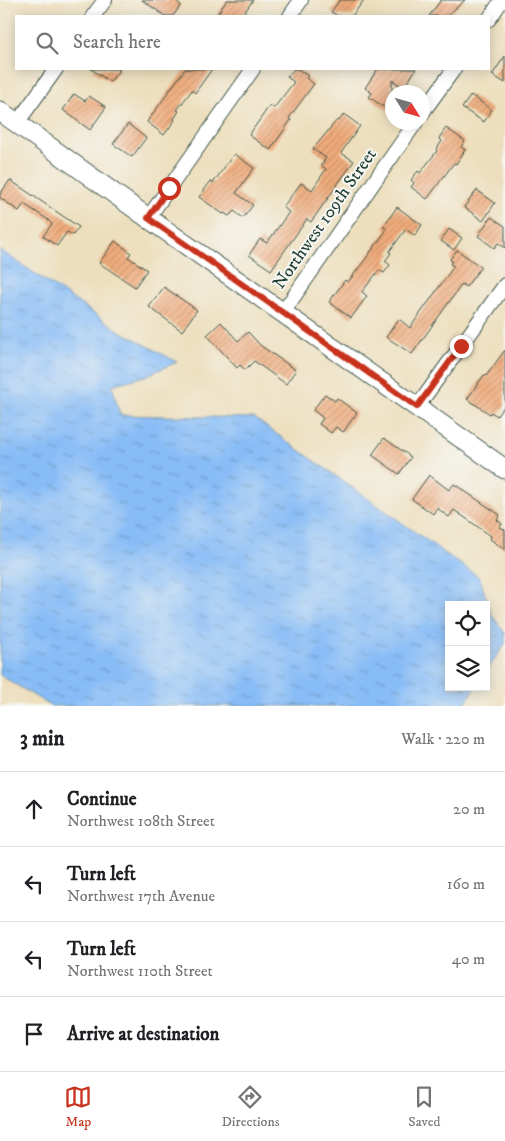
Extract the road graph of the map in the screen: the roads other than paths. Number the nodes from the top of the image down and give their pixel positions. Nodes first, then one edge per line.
1 (105, 0) edge
2 (302, 0) edge
3 (502, 0) edge
4 (94, 15) edge
5 (291, 15) edge
6 (490, 18) edge
7 (55, 70) edge
8 (252, 70) edge
9 (453, 70) edge
10 (430, 102) edge
11 (0, 111) edge
12 (17, 123) junction
13 (410, 130) edge
14 (148, 218) junction
15 (505, 284) edge
16 (282, 312) junction
17 (417, 407) junction
18 (505, 470) edge

1 - 4 street
2 - 5 street
3 - 6 street
7 - 12 street
8 - 14 street
9 - 10 street
11 - 12 main road
12 - 14 main road
13 - 16 street, Northwest 109th Street
14 - 16 main road
15 - 17 street
16 - 17 main road
17 - 18 main road

